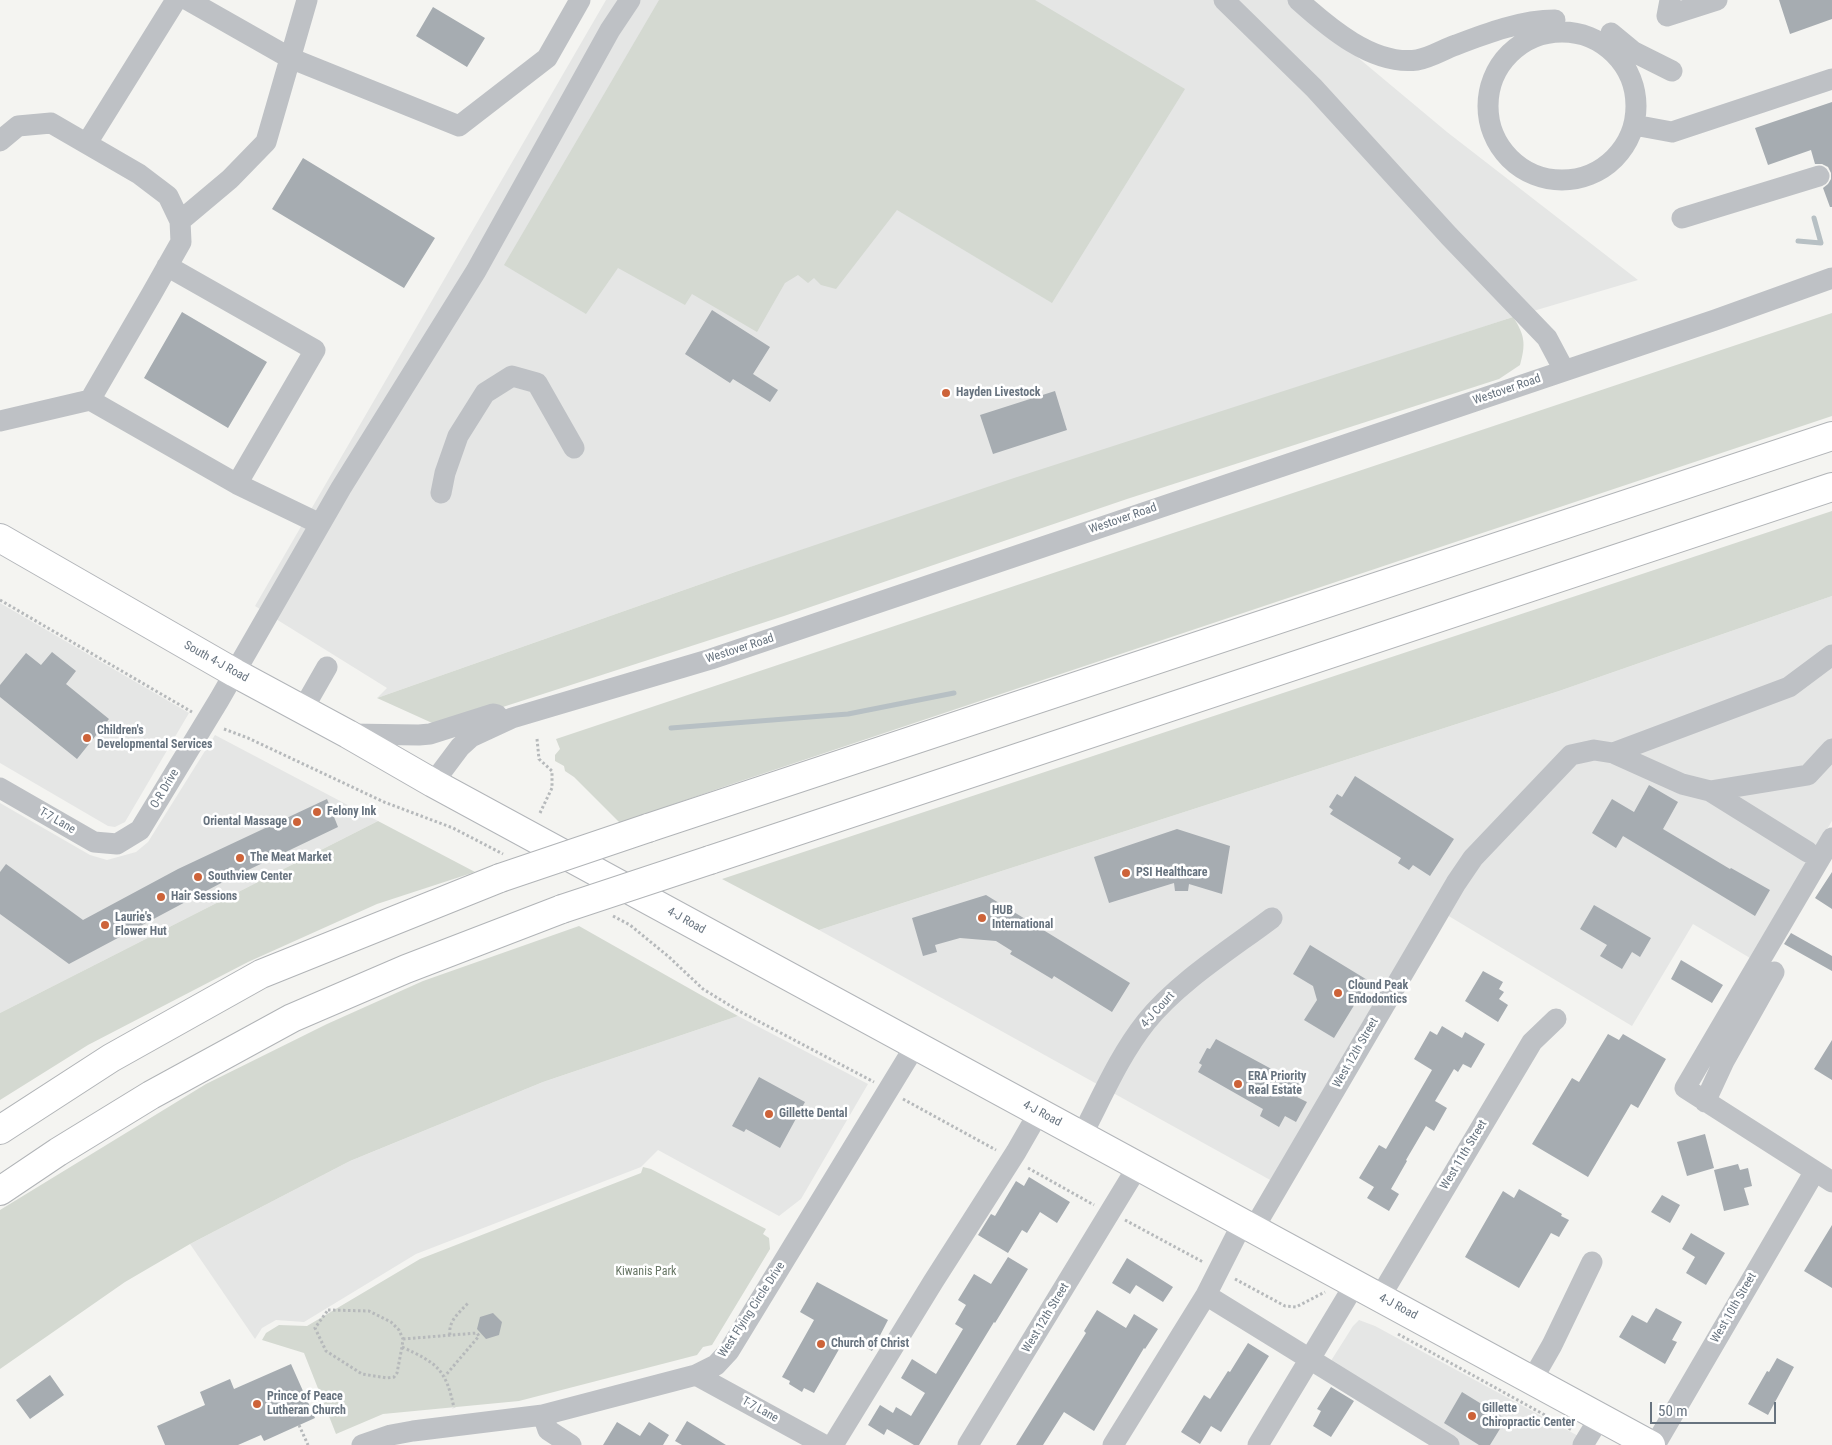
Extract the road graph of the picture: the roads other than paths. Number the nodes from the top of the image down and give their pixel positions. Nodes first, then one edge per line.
1 (176, 0) edge
2 (188, 0) edge
3 (306, 0) edge
4 (580, 0) edge
5 (630, 0) edge
6 (1224, 0) edge
7 (1298, 0) edge
8 (1670, 0) edge
9 (1717, 0) edge
10 (290, 58) junction
11 (1672, 71) dead end
12 (1832, 79) edge
13 (1634, 125) junction
14 (0, 141) edge
15 (87, 144) junction
16 (1819, 176) dead end
17 (1682, 218) dead end
18 (180, 221) junction
19 (167, 266) junction
20 (1832, 278) edge
21 (1564, 370) junction
22 (90, 400) junction
23 (0, 421) edge
24 (1832, 436) edge
25 (574, 448) dead end
26 (237, 484) junction
27 (1832, 487) edge
28 (441, 493) dead end
29 (320, 524) junction
30 (0, 538) edge
31 (1832, 654) edge
32 (327, 667) dead end
33 (235, 673) junction
34 (303, 709) junction
35 (512, 718) junction
36 (348, 734) junction
37 (1832, 748) edge
38 (1613, 753) junction
39 (432, 783) junction
40 (0, 788) edge
41 (1710, 791) junction
42 (1832, 838) edge
43 (118, 844) joint
44 (1808, 852) dead end
45 (1272, 918) dead end
46 (1774, 972) dead end
47 (1556, 1019) dead end
48 (915, 1046) junction
49 (1705, 1102) junction
50 (1039, 1112) junction
51 (0, 1130) edge
52 (1082, 1135) junction
53 (1138, 1166) junction
54 (1823, 1177) edge
55 (0, 1192) edge
56 (1248, 1225) junction
57 (1592, 1262) dead end
58 (1355, 1284) junction
59 (1206, 1295) junction
60 (1380, 1297) junction
61 (1309, 1359) junction
62 (696, 1375) junction
63 (1532, 1380) junction
64 (543, 1415) junction
65 (1600, 1417) junction
66 (1577, 1437) edge
67 (392, 1440) edge
68 (362, 1445) edge
69 (571, 1445) edge
70 (824, 1445) edge
71 (833, 1445) edge
72 (968, 1445) edge
73 (1113, 1445) edge
74 (1258, 1445) edge
75 (1449, 1445) edge
76 (1653, 1445) edge

1 - 15 street
2 - 10 street
3 - 10 street
4 - 10 street
5 - 29 street, O-R Drive
6 - 21 street
7 - 11 street
8 - 9 street
10 - 18 street
12 - 13 street
13 - 13 street
14 - 15 street
15 - 18 street
16 - 17 street
18 - 19 street
19 - 22 street
19 - 26 street
20 - 21 street, Westover Road
21 - 35 street, Westover Road
22 - 23 street
22 - 26 street
24 - 51 main road, bridge
25 - 28 street
26 - 29 street
27 - 55 main road, bridge
29 - 33 street, O-R Drive
30 - 33 main road, South 4-J Road
31 - 38 street
32 - 34 street
33 - 34 main road, South 4-J Road
33 - 43 street, O-R Drive
34 - 36 main road, South 4-J Road
35 - 36 street
35 - 39 street, Westover Road
36 - 39 main road, South 4-J Road
37 - 41 street
38 - 41 street
38 - 56 street, West 12th Street
39 - 48 main road, 4-J Road
40 - 43 street, T-7 Lane
41 - 44 street
42 - 49 street
45 - 52 street, 4-J Court
46 - 49 street
47 - 60 street, West 11th Street
48 - 50 main road, 4-J Road
48 - 62 street, West Flying Circle Drive
49 - 54 street
50 - 52 main road, 4-J Road
50 - 71 street
52 - 53 main road, 4-J Road
53 - 56 main road, 4-J Road
53 - 72 street, West 12th Street
54 - 76 street, West 10th Street
56 - 58 main road, 4-J Road
56 - 59 street, West 12th Street
57 - 63 street
58 - 60 main road, 4-J Road
58 - 61 street
59 - 61 street
59 - 73 street, West 12th Street
60 - 63 main road, 4-J Road
61 - 74 street
61 - 75 street
62 - 64 street, West Flying Circle Drive
62 - 70 street, T-7 Lane
63 - 65 main road, 4-J Road
64 - 67 street, West Flying Circle Drive
64 - 69 street
65 - 66 street
65 - 76 main road, 4-J Road
67 - 68 street, West Flying Circle Drive

